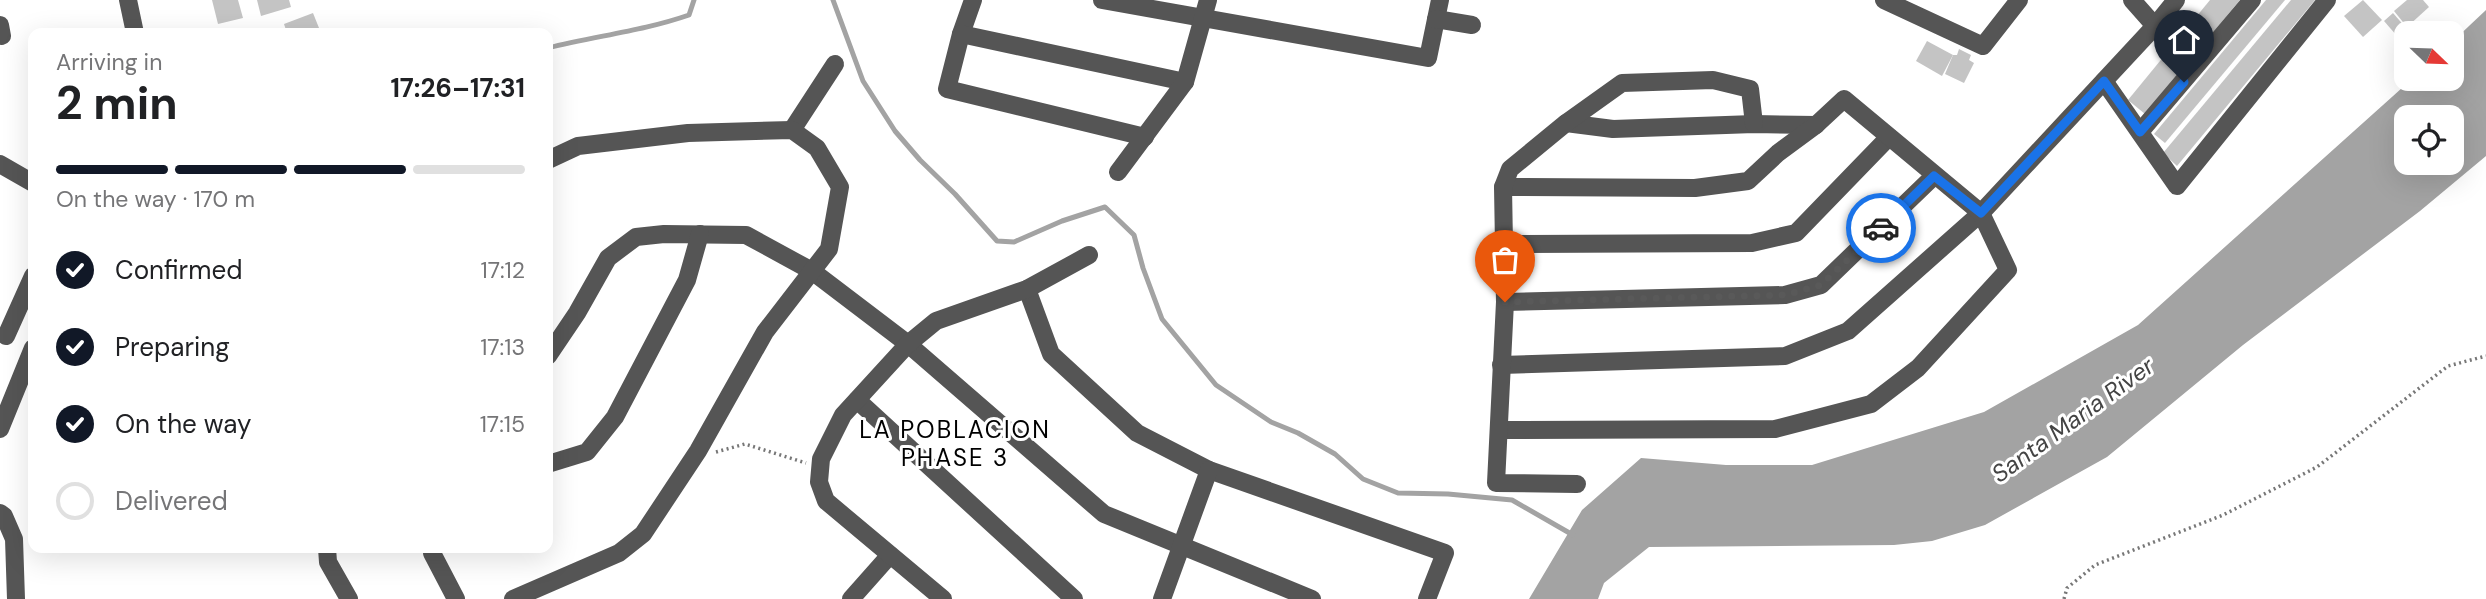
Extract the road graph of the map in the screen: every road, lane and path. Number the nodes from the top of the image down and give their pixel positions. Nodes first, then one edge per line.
1 (128, 0) edge
2 (973, 0) edge
3 (1102, 0) edge
4 (1208, 0) edge
5 (1884, 0) edge
6 (2018, 0) edge
7 (2132, 0) edge
8 (2176, 0) edge
9 (2252, 0) edge
10 (2327, 0) edge
11 (1436, 5) edge
12 (1204, 19) junction
13 (1472, 25) dead end
14 (2155, 26) junction
15 (134, 28) edge
16 (961, 34) junction
17 (835, 64) dead end
18 (2104, 81) junction
19 (1185, 82) junction
20 (1566, 123) junction
21 (1754, 124) junction
22 (1815, 125) junction
23 (792, 130) junction
24 (2140, 132) junction
25 (1145, 137) junction
26 (1889, 137) junction
27 (553, 158) edge
28 (2, 170) edge
29 (1118, 172) dead end
30 (1934, 176) junction
31 (28, 181) edge
32 (1503, 187) junction
33 (1981, 213) junction
34 (701, 234) junction
35 (1503, 244) junction
36 (1089, 255) dead end
37 (812, 271) junction
38 (28, 286) edge
39 (1027, 289) junction
40 (1505, 302) junction
41 (3, 335) edge
42 (908, 344) junction
43 (28, 345) edge
44 (553, 349) edge
45 (2486, 356) edge
46 (28, 359) edge
47 (1502, 365) junction
48 (857, 400) junction
49 (0, 429) edge
50 (1500, 430) junction
51 (698, 451) junction
52 (553, 462) edge
53 (1209, 470) junction
54 (820, 471) junction
55 (1577, 484) dead end
56 (0, 513) edge
57 (1180, 546) junction
58 (327, 553) edge
59 (432, 553) edge
60 (890, 555) junction
61 (10, 589) edge
62 (349, 599) edge
63 (456, 599) edge
64 (513, 599) edge
65 (851, 599) edge
66 (943, 599) edge
67 (1074, 599) edge
68 (1162, 599) edge
69 (1312, 599) edge
70 (1427, 599) edge
71 (2064, 599) edge

1 - 15 street
2 - 16 street
3 - 12 street
4 - 12 street
5 - 6 street
7 - 14 street
8 - 14 street
9 - 24 street
10 - 24 street
11 - 12 street
11 - 13 street
12 - 19 street
14 - 18 street
16 - 19 street
16 - 25 street
17 - 23 street
18 - 24 street
18 - 33 street
19 - 25 street
20 - 21 street
20 - 21 street
20 - 32 street
21 - 22 street
22 - 26 street
22 - 32 street
23 - 27 street
23 - 37 street
25 - 29 street
26 - 30 street
26 - 35 street
28 - 31 street
30 - 33 street
30 - 40 street
32 - 35 street
33 - 47 street
33 - 50 street
34 - 37 street
34 - 44 street
34 - 52 street
35 - 40 street
36 - 39 street
37 - 42 street
37 - 51 street
38 - 41 street
39 - 42 street
39 - 53 street
40 - 47 street
41 - 43 street
42 - 48 street
42 - 57 street
45 - 71 path
46 - 49 street
47 - 50 street
48 - 54 street
48 - 67 street
50 - 55 street
51 - 54 path
51 - 64 street
53 - 57 street
53 - 70 street
54 - 60 street
56 - 61 street
57 - 68 street
57 - 69 street
58 - 62 street
59 - 63 street
60 - 65 street
60 - 66 street

